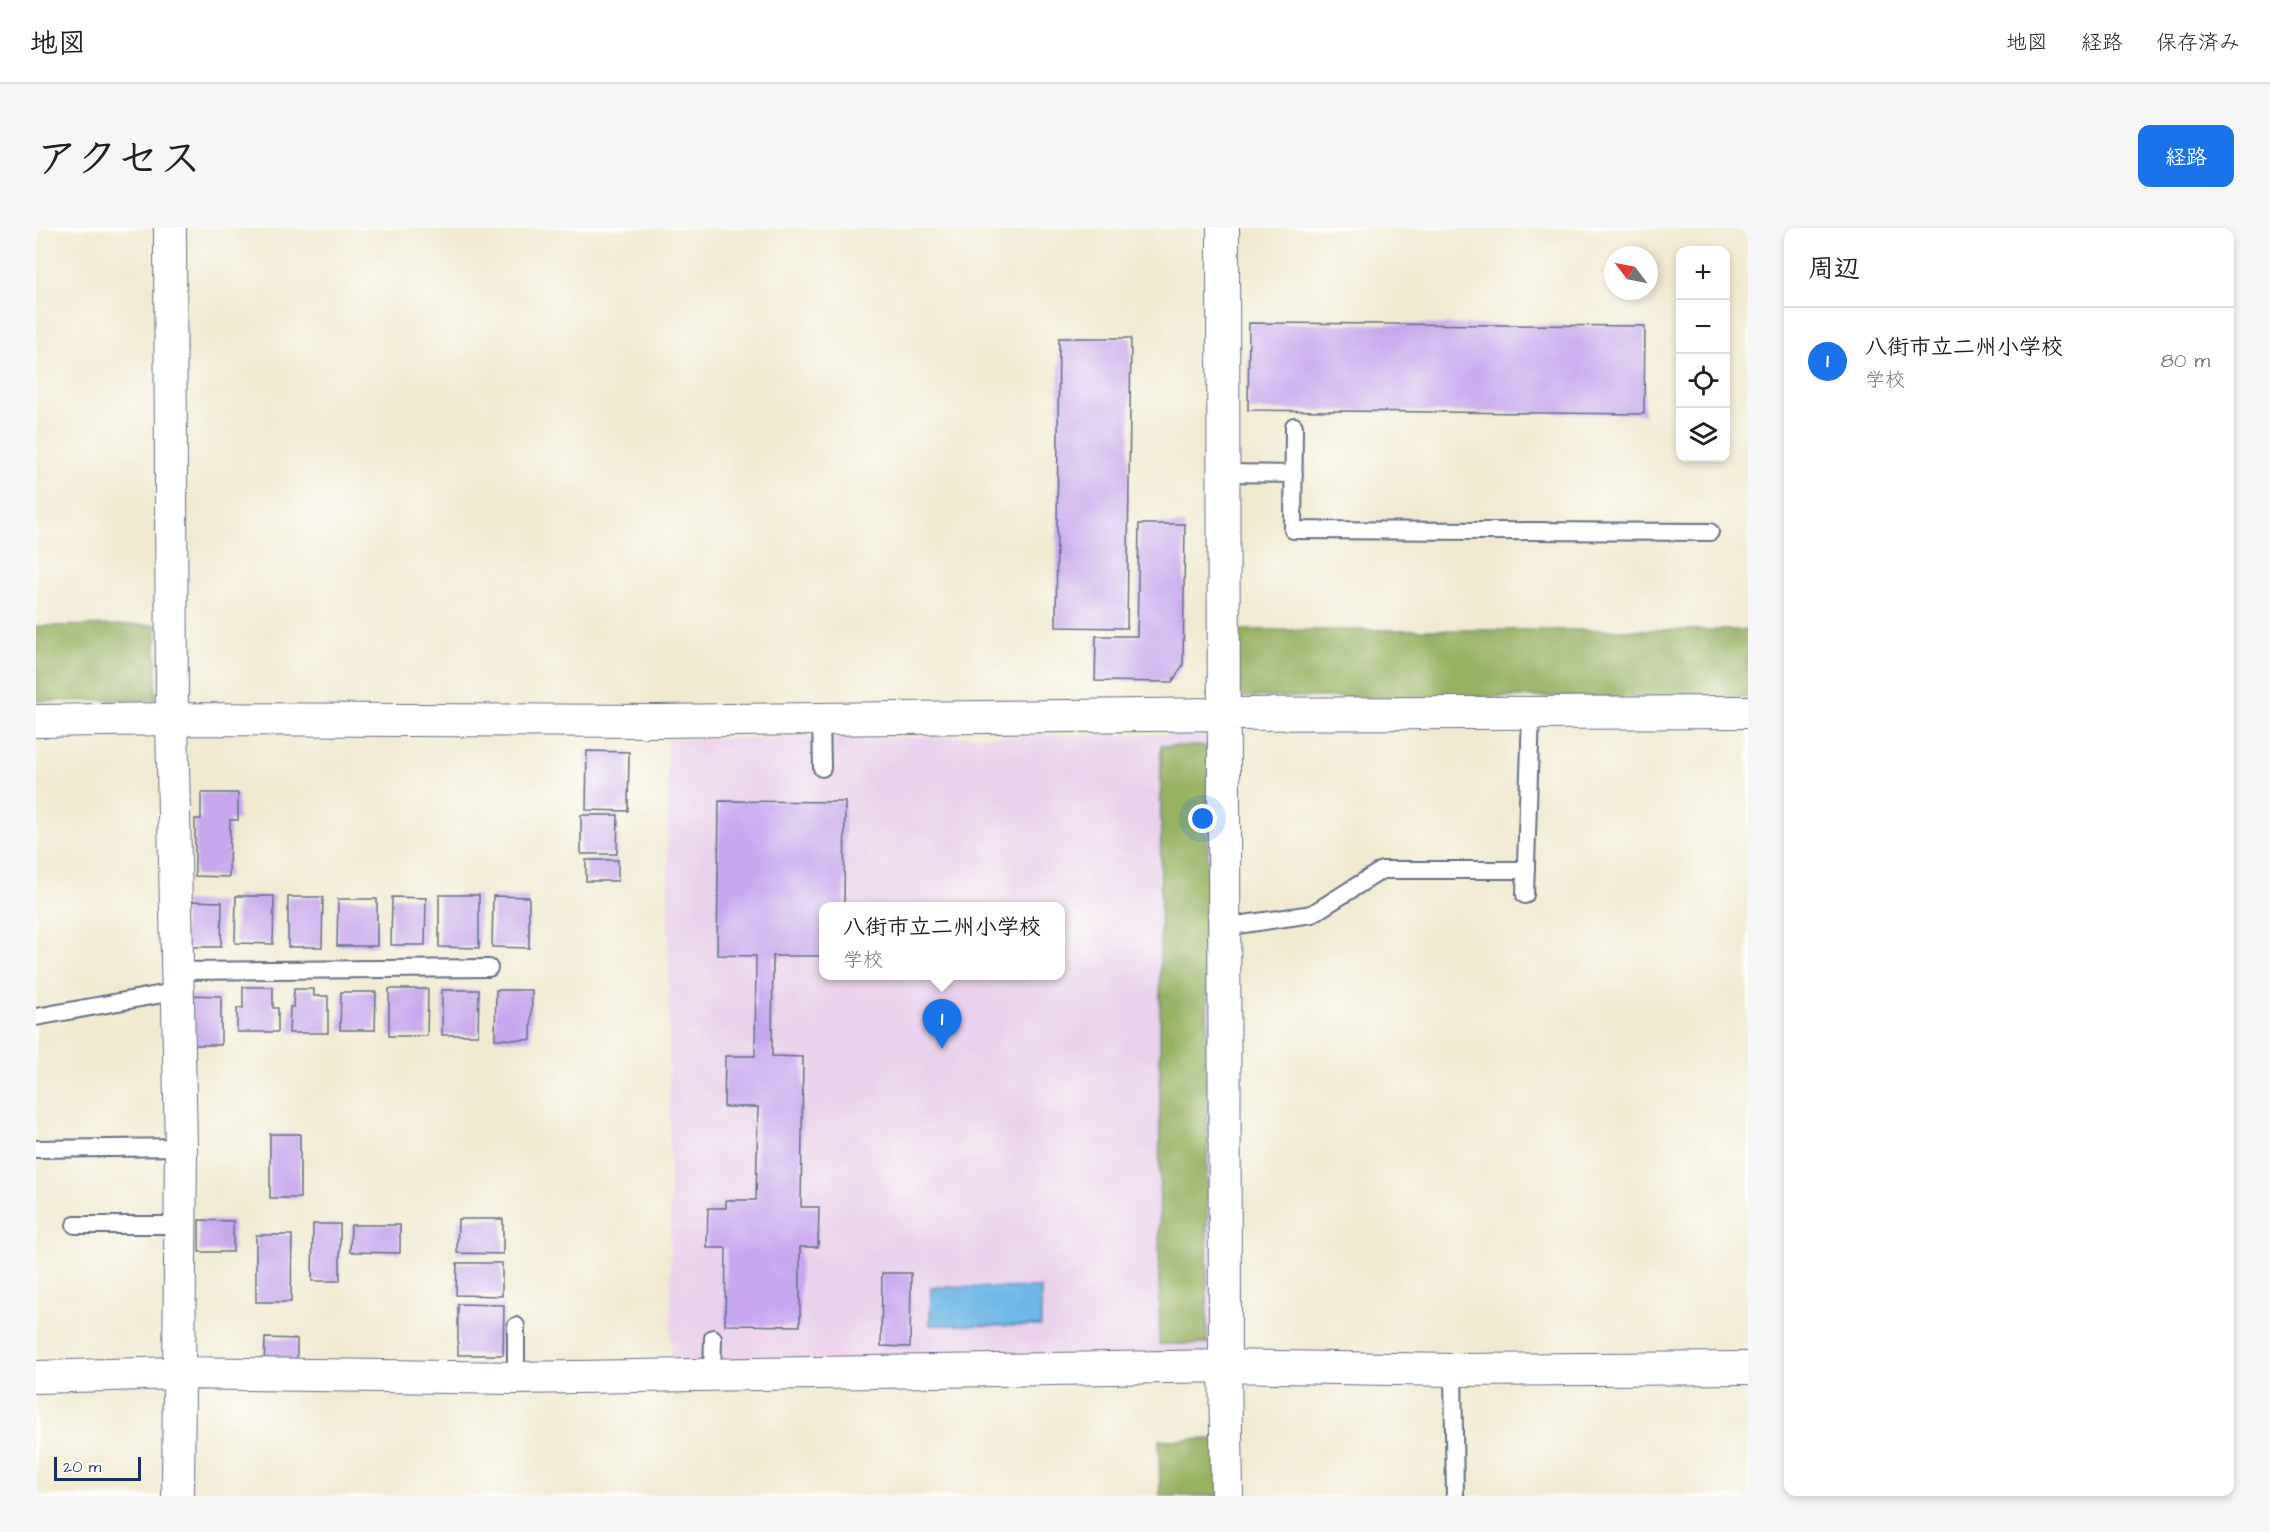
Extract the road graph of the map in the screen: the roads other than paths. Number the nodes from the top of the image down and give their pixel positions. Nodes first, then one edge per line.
1 (170, 228) edge
2 (1223, 228) edge
3 (1294, 426) dead end
4 (1224, 473) junction
5 (1294, 474) junction
6 (1710, 532) dead end
7 (1531, 712) junction
8 (1748, 712) edge
9 (1224, 714) junction
10 (172, 719) junction
11 (821, 719) junction
12 (36, 721) edge
13 (822, 768) dead end
14 (1526, 870) junction
15 (1525, 895) dead end
16 (1224, 927) junction
17 (489, 968) dead end
18 (178, 981) junction
19 (36, 1017) edge
20 (181, 1147) junction
21 (36, 1149) edge
22 (75, 1225) dead end
23 (180, 1225) junction
24 (516, 1326) dead end
25 (713, 1338) dead end
26 (1225, 1366) junction
27 (1748, 1368) edge
28 (1453, 1370) junction
29 (179, 1373) junction
30 (712, 1374) junction
31 (36, 1377) edge
32 (516, 1378) junction
33 (178, 1496) edge
34 (1227, 1496) edge
35 (1455, 1496) edge

1 - 10 street
2 - 4 street
3 - 5 lane
4 - 5 lane
4 - 9 street
5 - 6 lane
7 - 8 street
7 - 9 street
7 - 14 lane
9 - 11 street
9 - 16 street
10 - 11 street
10 - 12 street
10 - 18 street
11 - 13 lane
14 - 15 lane
14 - 16 lane
16 - 26 street
17 - 18 lane
18 - 19 lane
18 - 20 street
20 - 21 lane
20 - 23 street
22 - 23 lane
23 - 29 street
24 - 32 lane
25 - 30 lane
26 - 28 street
26 - 30 street
26 - 34 street
27 - 28 street
28 - 35 lane
29 - 31 street
29 - 32 street
29 - 33 street
30 - 32 street

